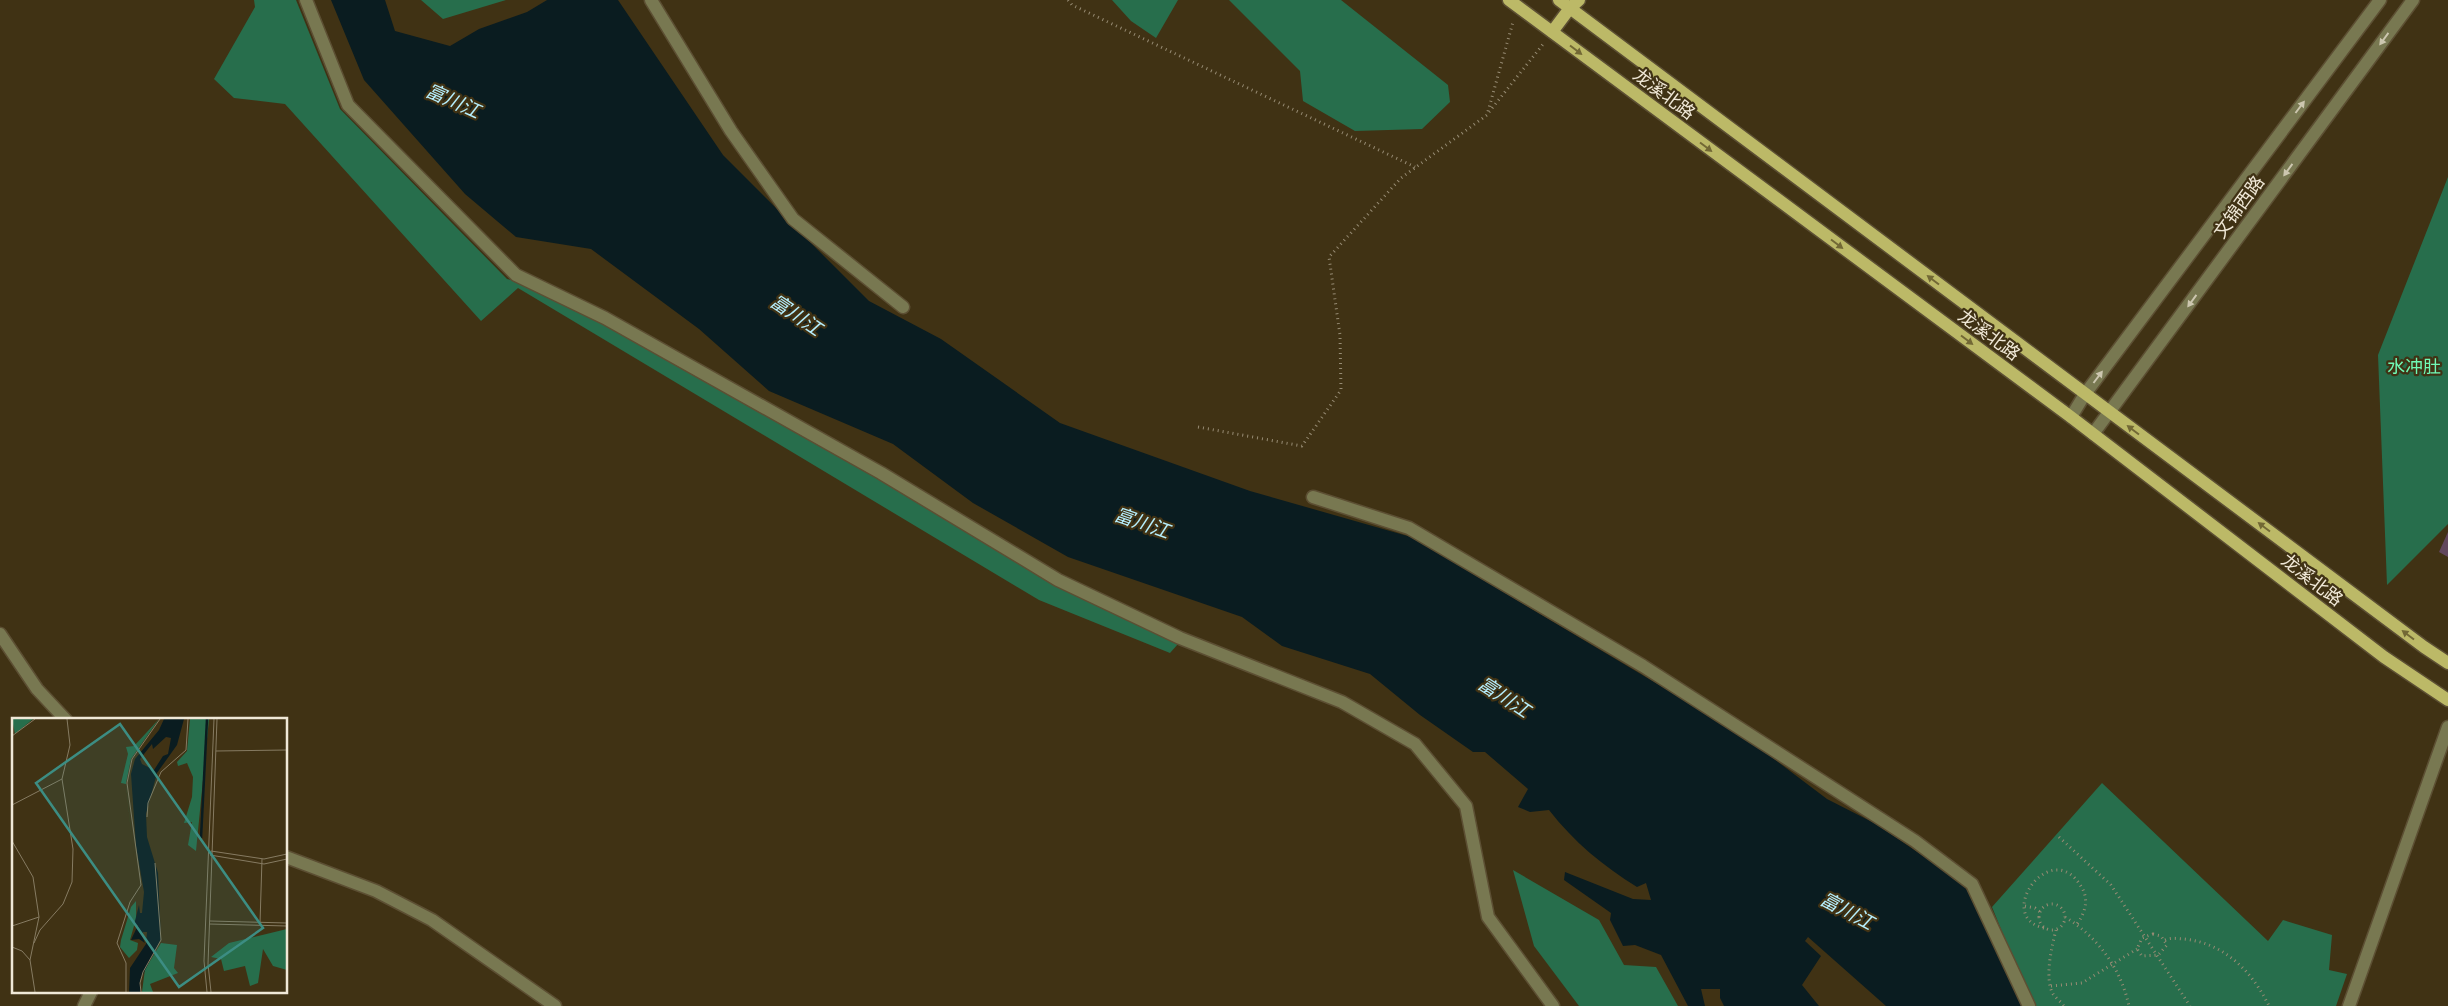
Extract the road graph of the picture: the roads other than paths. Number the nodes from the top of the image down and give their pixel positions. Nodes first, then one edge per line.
1 (306, 0) edge
2 (651, 0) edge
3 (1559, 0) edge
4 (2380, 0) edge
5 (2413, 0) edge
6 (1516, 2) edge
7 (1575, 4) edge
8 (1552, 32) junction
9 (903, 307) dead end
10 (2086, 394) junction
11 (2110, 412) junction
12 (2071, 418) junction
13 (2093, 434) junction
14 (1313, 497) dead end
15 (0, 634) edge
16 (2448, 663) edge
17 (2448, 700) edge
18 (64, 718) edge
19 (2448, 728) edge
20 (288, 858) edge
21 (91, 994) edge
22 (84, 1006) edge
23 (555, 1006) edge
24 (1553, 1006) edge
25 (2029, 1006) edge
26 (2349, 1006) edge

1 - 24 street
2 - 9 street
3 - 7 main road, 龙溪北路
10 -> 4 street, 文锦西路
5 -> 11 street, 文锦西路
6 - 8 main road, 龙溪北路
7 - 8 main road
10 -> 7 main road, 龙溪北路
8 -> 12 main road, 龙溪北路
10 - 11 main road, 龙溪北路
10 - 12 street, 文锦西路
11 - 13 street, 文锦西路
16 -> 11 main road, 龙溪北路
12 - 13 main road, 龙溪北路
13 - 17 main road, 龙溪北路
14 - 25 street
15 - 18 street
19 - 26 street
20 - 23 street
21 - 22 street

